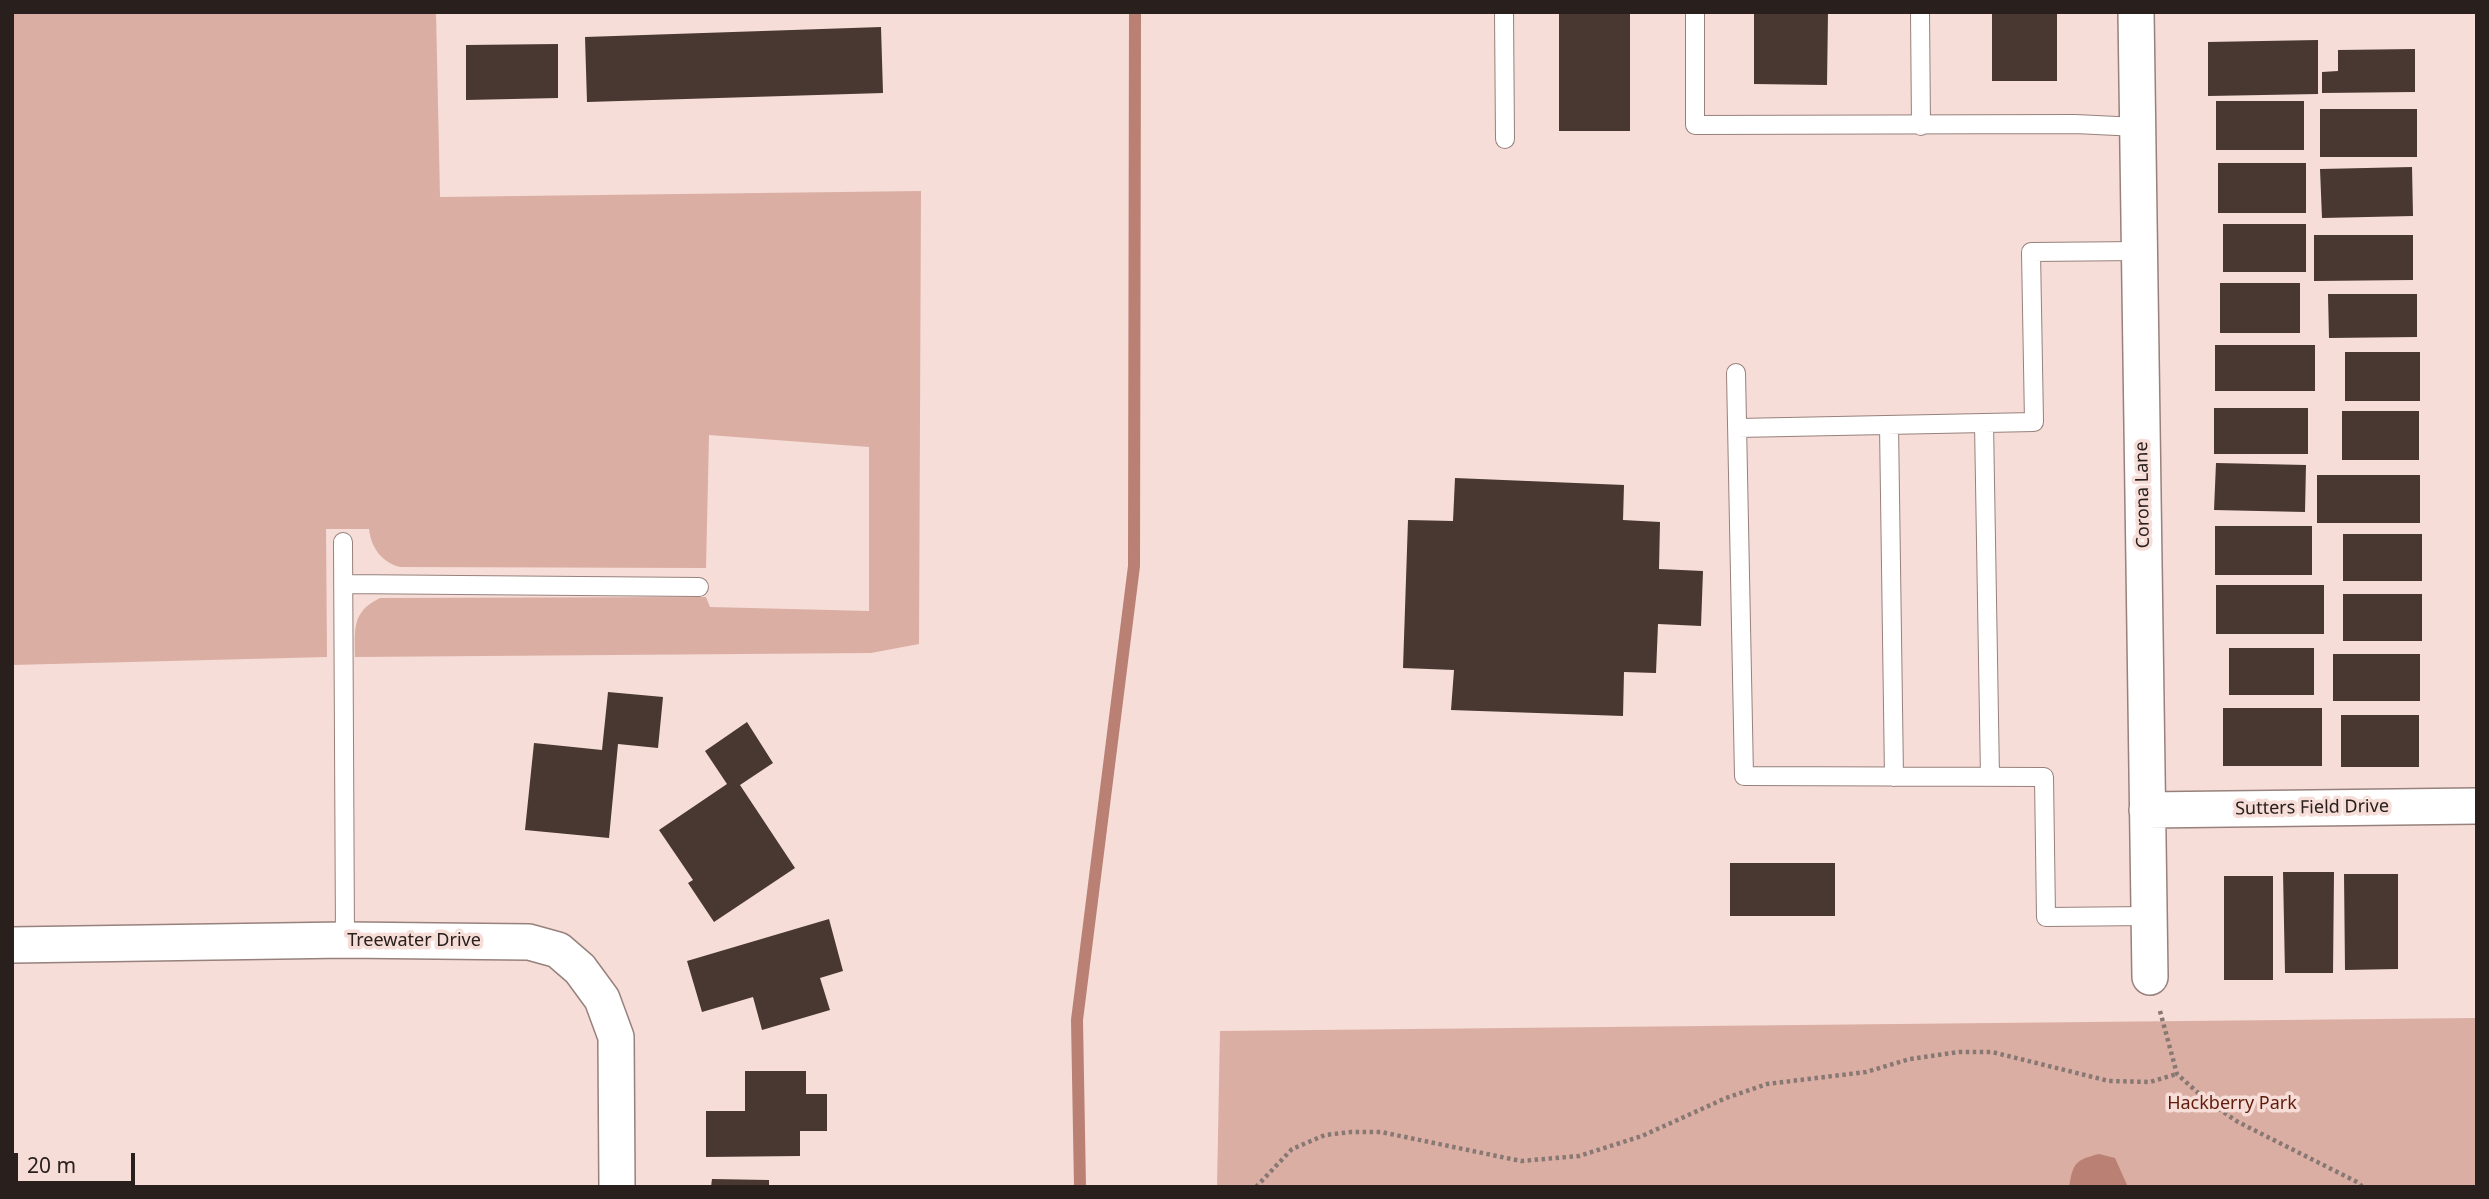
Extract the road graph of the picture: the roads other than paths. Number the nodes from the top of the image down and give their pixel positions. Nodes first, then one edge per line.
1 (1504, 12) edge
2 (1695, 12) edge
3 (1920, 12) edge
4 (2136, 12) edge
5 (1921, 126) junction
6 (2138, 127) junction
7 (1505, 139) dead end
8 (2140, 251) junction
9 (1736, 373) dead end
10 (1984, 423) junction
11 (1889, 425) junction
12 (1738, 428) junction
13 (343, 542) dead end
14 (343, 584) junction
15 (699, 587) dead end
16 (1894, 777) junction
17 (1990, 777) junction
18 (2477, 806) edge
19 (2147, 810) junction
20 (2149, 916) junction
21 (345, 940) junction
22 (12, 945) edge
23 (2150, 977) road end
24 (617, 1187) edge

1 - 7 lane
2 - 5 lane
3 - 5 lane
4 - 6 street, Corona Lane
5 - 6 lane
6 - 8 street, Corona Lane
8 - 10 lane
8 - 19 street, Corona Lane
9 - 12 lane
10 - 11 lane
10 - 17 lane
11 - 12 lane
11 - 16 lane
12 - 16 lane
13 - 14 lane
14 - 15 lane
14 - 21 lane
16 - 17 lane
17 - 20 lane
18 - 19 street, Sutters Field Drive
19 - 20 street, Corona Lane
20 - 23 street, Corona Lane
21 - 22 street, Treewater Drive
21 - 24 street, Treewater Drive

